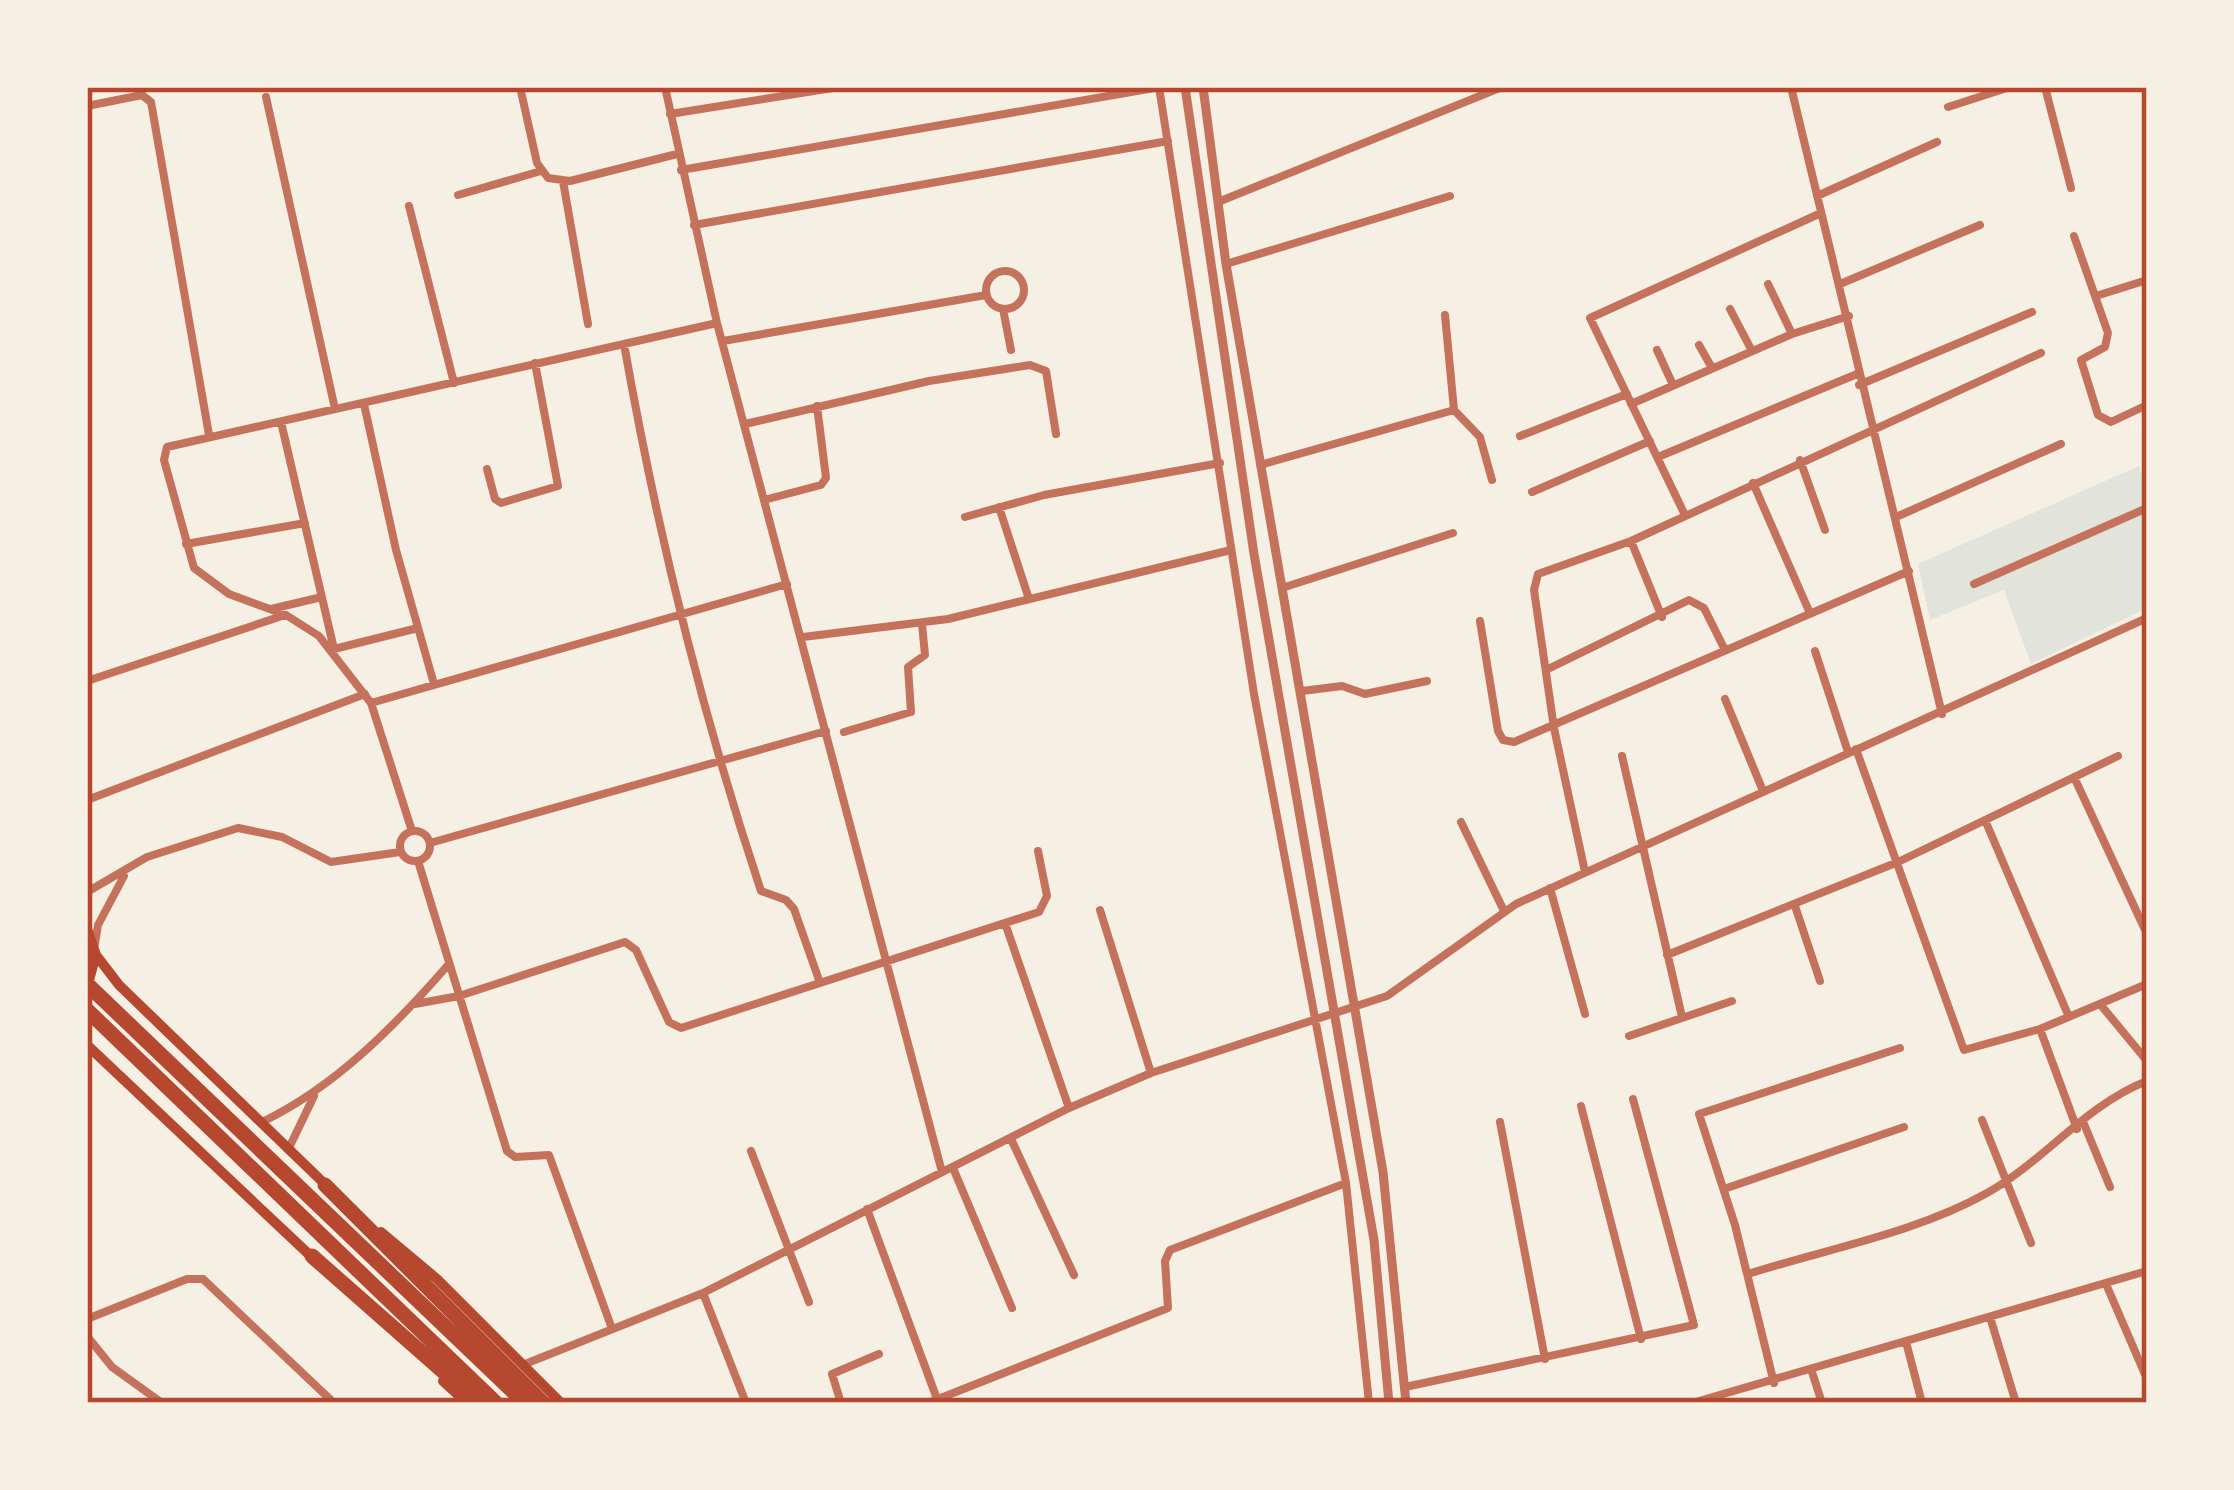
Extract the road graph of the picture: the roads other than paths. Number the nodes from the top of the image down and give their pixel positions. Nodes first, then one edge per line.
1 (520, 87) edge
2 (664, 87) edge
3 (839, 87) edge
4 (1160, 87) edge
5 (1185, 87) edge
6 (1203, 87) edge
7 (1502, 87) edge
8 (1791, 87) edge
9 (2010, 87) edge
10 (2045, 87) edge
11 (137, 91) edge
12 (266, 98) dead end
13 (87, 106) edge
14 (1948, 107) dead end
15 (670, 114) junction
16 (1168, 141) junction
17 (1936, 142) dead end
18 (677, 154) junction
19 (681, 170) junction
20 (541, 171) junction
21 (563, 181) junction
22 (2071, 188) dead end
23 (458, 195) dead end
24 (1450, 196) dead end
25 (1817, 196) junction
26 (1218, 202) junction
27 (409, 206) dead end
28 (1821, 213) junction
29 (694, 225) junction
30 (1980, 225) dead end
31 (2074, 236) dead end
32 (1226, 264) junction
33 (2147, 280) edge
34 (1768, 284) dead end
35 (1840, 284) junction
36 (986, 295) junction
37 (2096, 296) junction
38 (1003, 309) junction
39 (1730, 309) dead end
40 (2032, 312) dead end
41 (1445, 315) dead end
42 (1849, 316) junction
43 (716, 323) junction
44 (588, 324) dead end
45 (1792, 334) junction
46 (723, 341) junction
47 (624, 344) junction
48 (1699, 345) dead end
49 (1011, 350) dead end
50 (1657, 350) dead end
51 (1752, 351) junction
52 (2041, 353) dead end
53 (535, 363) junction
54 (1712, 368) junction
55 (1857, 374) junction
56 (454, 382) junction
57 (1673, 385) junction
58 (1859, 385) junction
59 (1627, 394) junction
60 (364, 404) junction
61 (1631, 404) junction
62 (2147, 405) edge
63 (817, 406) junction
64 (335, 410) junction
65 (1454, 410) junction
66 (281, 422) junction
67 (745, 424) junction
68 (1869, 428) junction
69 (1056, 434) dead end
70 (209, 435) junction
71 (1520, 436) dead end
72 (1650, 441) junction
73 (2061, 444) dead end
74 (1658, 458) junction
75 (1800, 460) junction
76 (1220, 463) junction
77 (1259, 465) junction
78 (488, 469) dead end
79 (1492, 480) dead end
80 (1753, 483) junction
81 (1532, 492) dead end
82 (764, 500) junction
83 (999, 506) junction
84 (2147, 508) edge
85 (1684, 513) junction
86 (965, 517) dead end
87 (1896, 517) junction
88 (305, 523) junction
89 (1825, 530) dead end
90 (1454, 533) dead end
91 (1630, 541) junction
92 (186, 544) junction
93 (1231, 550) junction
94 (1909, 571) junction
95 (787, 584) junction
96 (1973, 584) dead end
97 (1285, 587) junction
98 (1028, 596) junction
99 (322, 597) junction
100 (267, 610) junction
101 (1809, 611) junction
102 (286, 615) junction
103 (1662, 617) junction
104 (678, 618) junction
105 (2147, 618) edge
106 (1480, 621) dead end
107 (922, 624) junction
108 (418, 628) junction
109 (802, 638) junction
110 (1724, 648) junction
111 (334, 650) junction
112 (1816, 651) dead end
113 (1548, 669) junction
114 (87, 681) edge
115 (1427, 681) dead end
116 (434, 684) junction
117 (1302, 692) junction
118 (364, 694) junction
119 (1725, 699) dead end
120 (371, 704) junction
121 (1942, 714) junction
122 (1554, 728) junction
123 (826, 731) junction
124 (844, 732) dead end
125 (1852, 751) junction
126 (1622, 756) dead end
127 (2118, 756) dead end
128 (718, 762) junction
129 (2074, 777) junction
130 (1763, 791) junction
131 (87, 800) edge
132 (1985, 820) junction
133 (1461, 822) dead end
134 (412, 831) junction
135 (430, 843) junction
136 (1643, 849) junction
137 (400, 851) junction
138 (1038, 851) dead end
139 (418, 861) junction
140 (1898, 862) junction
141 (126, 872) junction
142 (1585, 872) junction
143 (1550, 888) junction
144 (87, 892) edge
145 (1796, 906) junction
146 (1100, 910) dead end
147 (1504, 911) junction
148 (1006, 926) junction
149 (87, 929) edge
150 (2147, 934) edge
151 (95, 950) junction
152 (1667, 955) junction
153 (882, 961) junction
154 (448, 965) junction
155 (819, 980) junction
156 (1820, 981) dead end
157 (2147, 984) edge
158 (87, 986) edge
159 (459, 996) junction
160 (1732, 1000) dead end
161 (415, 1004) junction
162 (2100, 1004) junction
163 (87, 1010) edge
164 (1354, 1010) junction
165 (1585, 1013) dead end
166 (1334, 1016) junction
167 (1682, 1017) junction
168 (2068, 1017) junction
169 (1316, 1020) junction
170 (2040, 1029) junction
171 (1629, 1036) dead end
172 (87, 1045) edge
173 (1900, 1048) dead end
174 (2147, 1061) edge
175 (1151, 1072) junction
176 (2147, 1081) edge
177 (314, 1095) junction
178 (1633, 1099) dead end
179 (1581, 1106) dead end
180 (1069, 1108) junction
181 (1982, 1120) dead end
182 (1500, 1122) dead end
183 (261, 1123) junction
184 (2080, 1126) junction
185 (1904, 1127) dead end
186 (1012, 1141) junction
187 (288, 1150) junction
188 (751, 1151) dead end
189 (953, 1168) junction
190 (942, 1172) junction
191 (2008, 1181) junction
192 (1346, 1184) junction
193 (325, 1185) junction
194 (2110, 1187) dead end
195 (1724, 1189) junction
196 (867, 1209) junction
197 (2031, 1243) dead end
198 (790, 1247) junction
199 (312, 1256) junction
200 (2147, 1270) edge
201 (1748, 1274) junction
202 (1074, 1275) dead end
203 (2105, 1283) junction
204 (703, 1293) junction
205 (809, 1302) dead end
206 (1012, 1308) dead end
207 (1990, 1317) junction
208 (87, 1319) edge
209 (611, 1326) junction
210 (87, 1336) edge
211 (1641, 1339) junction
212 (1906, 1342) junction
213 (879, 1354) dead end
214 (1545, 1359) junction
215 (525, 1364) junction
216 (1812, 1372) junction
217 (2147, 1379) edge
218 (1774, 1383) junction
219 (1405, 1387) junction
220 (932, 1401) edge
221 (330, 1402) edge
222 (162, 1403) edge
223 (467, 1403) edge
224 (479, 1403) edge
225 (496, 1403) edge
226 (525, 1403) edge
227 (543, 1403) edge
228 (561, 1403) edge
229 (746, 1403) edge
230 (841, 1403) edge
231 (1369, 1403) edge
232 (1389, 1403) edge
233 (1406, 1403) edge
234 (1692, 1403) edge
235 (1822, 1403) edge
236 (1922, 1403) edge
237 (2016, 1403) edge

1 - 20 street
2 - 15 street
3 - 15 street
4 - 16 street
4 - 19 street
5 - 166 street
6 - 26 street
7 - 26 street
8 - 25 street
9 - 14 street
10 - 22 street
11 - 13 street
11 - 70 street
12 - 64 street
15 - 18 street
16 - 29 street
16 - 76 street
17 - 25 street
18 - 19 street
18 - 21 street
19 - 29 street
20 - 21 street
20 - 23 street
21 - 44 street
24 - 32 street
25 - 28 street
26 - 32 street
27 - 56 street
28 - 35 street
28 - 59 street
29 - 43 street
30 - 35 street
31 - 37 street
32 - 77 street
33 - 37 street
34 - 45 street
35 - 42 street
36 - 38 street
36 - 38 street
36 - 46 street
37 - 62 street
38 - 49 street
39 - 51 street
40 - 58 street
41 - 65 street
42 - 45 street
42 - 55 street
43 - 46 street
43 - 47 street
45 - 51 street
46 - 67 street
47 - 53 street
47 - 104 street
48 - 54 street
50 - 57 street
51 - 54 street
52 - 68 street
53 - 56 street
53 - 78 street
54 - 57 street
55 - 58 street
55 - 74 street
56 - 60 street
57 - 61 street
58 - 68 street
59 - 61 street
59 - 71 street
60 - 64 street
60 - 108 street
61 - 72 street
63 - 67 street
63 - 69 street
63 - 82 street
64 - 66 street
65 - 77 street
65 - 79 street
66 - 70 street
66 - 88 street
67 - 82 street
68 - 75 street
68 - 87 street
70 - 92 street
72 - 74 street
72 - 81 street
73 - 87 street
74 - 85 street
75 - 80 street
75 - 89 street
76 - 83 street
76 - 93 street
77 - 97 street
80 - 85 street
80 - 101 street
82 - 95 street
83 - 86 street
83 - 98 street
84 - 96 street
85 - 91 street
87 - 94 street
88 - 92 street
88 - 99 street
90 - 97 street
91 - 103 street
91 - 113 street
92 - 100 street
93 - 98 street
93 - 169 street
94 - 101 street
94 - 121 street
95 - 104 street
95 - 109 street
97 - 117 street
98 - 107 street
99 - 100 street
99 - 111 street
100 - 102 street
101 - 110 street
102 - 111 street
102 - 114 street
103 - 110 street
103 - 113 street
104 - 116 street
104 - 128 street
105 - 121 street
106 - 122 street
107 - 109 street
107 - 124 street
108 - 111 street
108 - 116 street
109 - 123 street
110 - 122 street
111 - 118 street
112 - 125 street
113 - 122 street
115 - 117 street
116 - 120 street
117 - 164 street
118 - 120 street
118 - 131 street
119 - 130 street
120 - 134 street
121 - 125 street
122 - 142 street
123 - 128 street
123 - 153 street
125 - 130 street
125 - 140 street
126 - 136 street
127 - 129 street
128 - 135 street
128 - 155 street
129 - 132 street
129 - 150 street
130 - 136 street
132 - 140 street
132 - 168 street
133 - 147 street
134 - 135 street
134 - 137 street
135 - 139 street
136 - 142 street
136 - 152 street
137 - 139 street
137 - 141 street
138 - 148 street
139 - 154 street
140 - 145 street
140 - 170 street
141 - 144 street
141 - 151 street
142 - 143 street
143 - 147 street
143 - 165 street
145 - 152 street
145 - 156 street
146 - 175 street
147 - 164 street
148 - 153 street
148 - 180 street
149 - 151 main road
151 - 158 main road
151 - 183 main road
152 - 167 street
153 - 155 street
153 - 190 street
154 - 159 street
154 - 161 street
155 - 159 street
157 - 162 street
158 - 226 highway
159 - 161 street
159 - 209 street
160 - 167 street
161 - 177 street
162 - 168 street
162 - 174 street
163 - 225 highway
164 - 166 street
164 - 219 street
166 - 169 street
166 - 232 street
167 - 171 street
168 - 170 street
169 - 175 street
169 - 192 street
170 - 184 street
172 - 199 main road
173 - 195 street
175 - 180 street
176 - 184 street
177 - 183 street
177 - 187 street
178 - 211 street
179 - 211 street
180 - 186 street
181 - 191 street
182 - 214 street
183 - 187 main road
184 - 191 street
184 - 194 street
185 - 195 street
186 - 189 street
186 - 202 street
187 - 193 main road
188 - 198 street
189 - 190 street
189 - 206 street
190 - 196 street
191 - 197 street
191 - 201 street
192 - 220 street
192 - 231 street
193 - 215 main road
193 - 227 highway
195 - 201 street
196 - 198 street
196 - 220 street
198 - 204 street
198 - 205 street
199 - 223 main road
199 - 224 highway
200 - 203 street
201 - 218 street
203 - 207 street
203 - 217 street
204 - 209 street
204 - 229 street
207 - 212 street
207 - 237 street
208 - 221 street
209 - 215 street
210 - 222 street
211 - 214 street
212 - 216 street
212 - 236 street
213 - 230 street
214 - 219 street
215 - 228 main road
216 - 218 street
216 - 235 street
218 - 234 street
219 - 233 street

